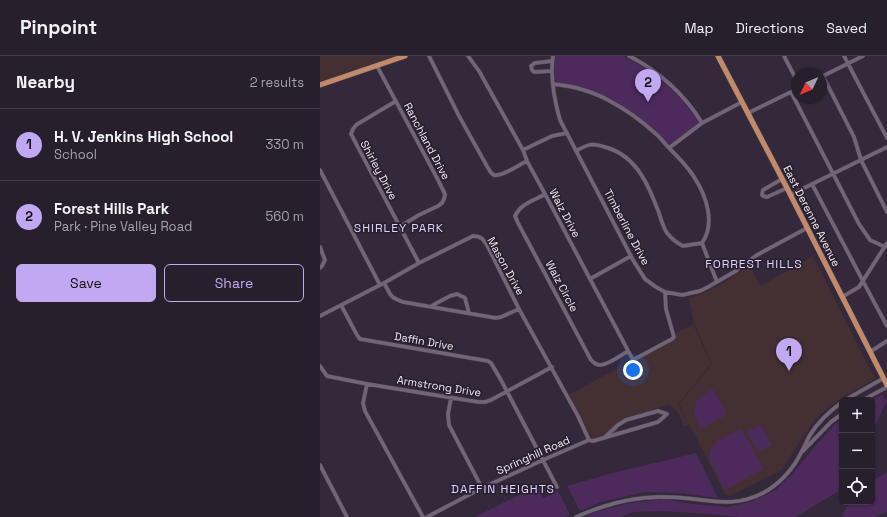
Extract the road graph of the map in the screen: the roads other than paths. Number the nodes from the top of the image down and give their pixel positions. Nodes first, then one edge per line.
1 (405, 56) edge
2 (429, 56) edge
3 (468, 56) edge
4 (629, 56) edge
5 (718, 56) edge
6 (784, 56) edge
7 (844, 56) edge
8 (863, 56) edge
9 (553, 58) edge
10 (848, 63) junction
11 (377, 66) junction
12 (791, 69) edge
13 (552, 71) junction
14 (827, 74) edge
15 (553, 84) junction
16 (320, 85) edge
17 (827, 86) edge
18 (791, 92) edge
19 (396, 101) junction
20 (742, 102) junction
21 (797, 104) edge
22 (748, 114) junction
23 (702, 123) junction
24 (567, 133) junction
25 (887, 138) edge
26 (887, 147) edge
27 (669, 148) junction
28 (523, 150) junction
29 (576, 151) junction
30 (861, 160) junction
31 (527, 161) junction
32 (320, 170) edge
33 (833, 174) junction
34 (782, 179) junction
35 (812, 184) junction
36 (787, 188) junction
37 (544, 194) junction
38 (790, 195) junction
39 (887, 212) edge
40 (399, 227) junction
41 (807, 228) junction
42 (702, 243) junction
43 (887, 243) edge
44 (320, 247) edge
45 (885, 247) junction
46 (631, 256) junction
47 (419, 263) junction
48 (320, 268) edge
49 (590, 279) junction
50 (863, 281) junction
51 (717, 282) junction
52 (384, 283) junction
53 (380, 285) junction
54 (665, 292) junction
55 (842, 297) junction
56 (341, 305) junction
57 (432, 307) junction
58 (519, 309) junction
59 (469, 312) junction
60 (320, 316) edge
61 (887, 326) edge
62 (887, 341) edge
63 (628, 351) junction
64 (870, 352) junction
65 (320, 366) edge
66 (552, 367) junction
67 (884, 378) junction
68 (367, 384) junction
69 (887, 386) edge
70 (507, 392) junction
71 (850, 397) edge
72 (868, 397) edge
73 (451, 398) junction
74 (839, 404) edge
75 (839, 416) edge
76 (605, 437) junction
77 (589, 440) junction
78 (802, 452) junction
79 (543, 460) junction
80 (320, 465) edge
81 (557, 487) dead end
82 (482, 488) junction
83 (347, 517) edge
84 (423, 517) edge
85 (427, 517) edge
86 (576, 517) edge

1 - 11 main road
2 - 31 street
3 - 28 street, Walz Drive
4 - 23 street
5 - 20 main road, East Derenne Avenue
6 - 12 street
7 - 10 street
8 - 10 street
9 - 13 street, Timberline Drive
9 - 13 street
10 - 14 street
10 - 25 street
11 - 16 main road
11 - 19 street, Ranchland Drive
13 - 15 street, Timberline Drive
15 - 24 street, Timberline Drive
15 - 27 street
17 - 30 street
18 - 22 street
19 - 40 street, Shirley Drive
19 - 40 street, Ranchland Drive
20 - 22 main road, East Derenne Avenue
20 - 23 street
21 - 33 street
22 - 34 main road, East Derenne Avenue
23 - 27 street
24 - 28 street
24 - 29 street, Timberline Drive
26 - 30 street
27 - 42 street
28 - 31 street, Walz Drive
29 - 42 street
29 - 46 street, Timberline Drive
30 - 33 street
30 - 39 street
31 - 37 street, Walz Drive
32 - 53 street
33 - 35 street
33 - 45 street
34 - 36 main road, East Derenne Avenue
34 - 36 street
35 - 38 street
35 - 50 street
36 - 38 main road, East Derenne Avenue
37 - 49 street, Walz Drive
37 - 63 street, Walz Circle
38 - 41 main road, East Derenne Avenue
40 - 47 street, Shirley Drive
41 - 51 street, Timberline Drive
41 - 55 main road, East Derenne Avenue
42 - 51 street
43 - 45 street
44 - 48 street
45 - 50 street
46 - 49 street
46 - 54 street, Timberline Drive
47 - 52 street, Mason Drive
47 - 58 street, Mason Drive
49 - 63 street, Walz Drive
50 - 55 street
50 - 61 street
51 - 54 street, Timberline Drive
52 - 53 street, Mason Drive
52 - 57 street
53 - 56 street, Mason Drive
54 - 63 street
55 - 64 main road, East Derenne Avenue
56 - 60 street, Mason Drive
56 - 70 street, Daffin Drive
57 - 59 street
57 - 59 street
58 - 59 street
58 - 66 street, Mason Drive
62 - 64 street
64 - 67 main road, East Derenne Avenue
65 - 68 street, Armstrong Drive
66 - 70 street, Armstrong Drive
66 - 77 street, Mason Drive
67 - 69 main road, East Derenne Avenue
67 - 71 street
68 - 73 street, Armstrong Drive
68 - 84 street
69 - 72 street
70 - 73 street, Armstrong Drive
70 - 79 street
73 - 82 street
74 - 78 street
75 - 78 street
76 - 76 street, Springhill Road
76 - 77 street, Springhill Road
77 - 79 street, Springhill Road
78 - 86 street
79 - 81 street
79 - 82 street, Springhill Road
80 - 83 street
82 - 85 street, Springhill Road

